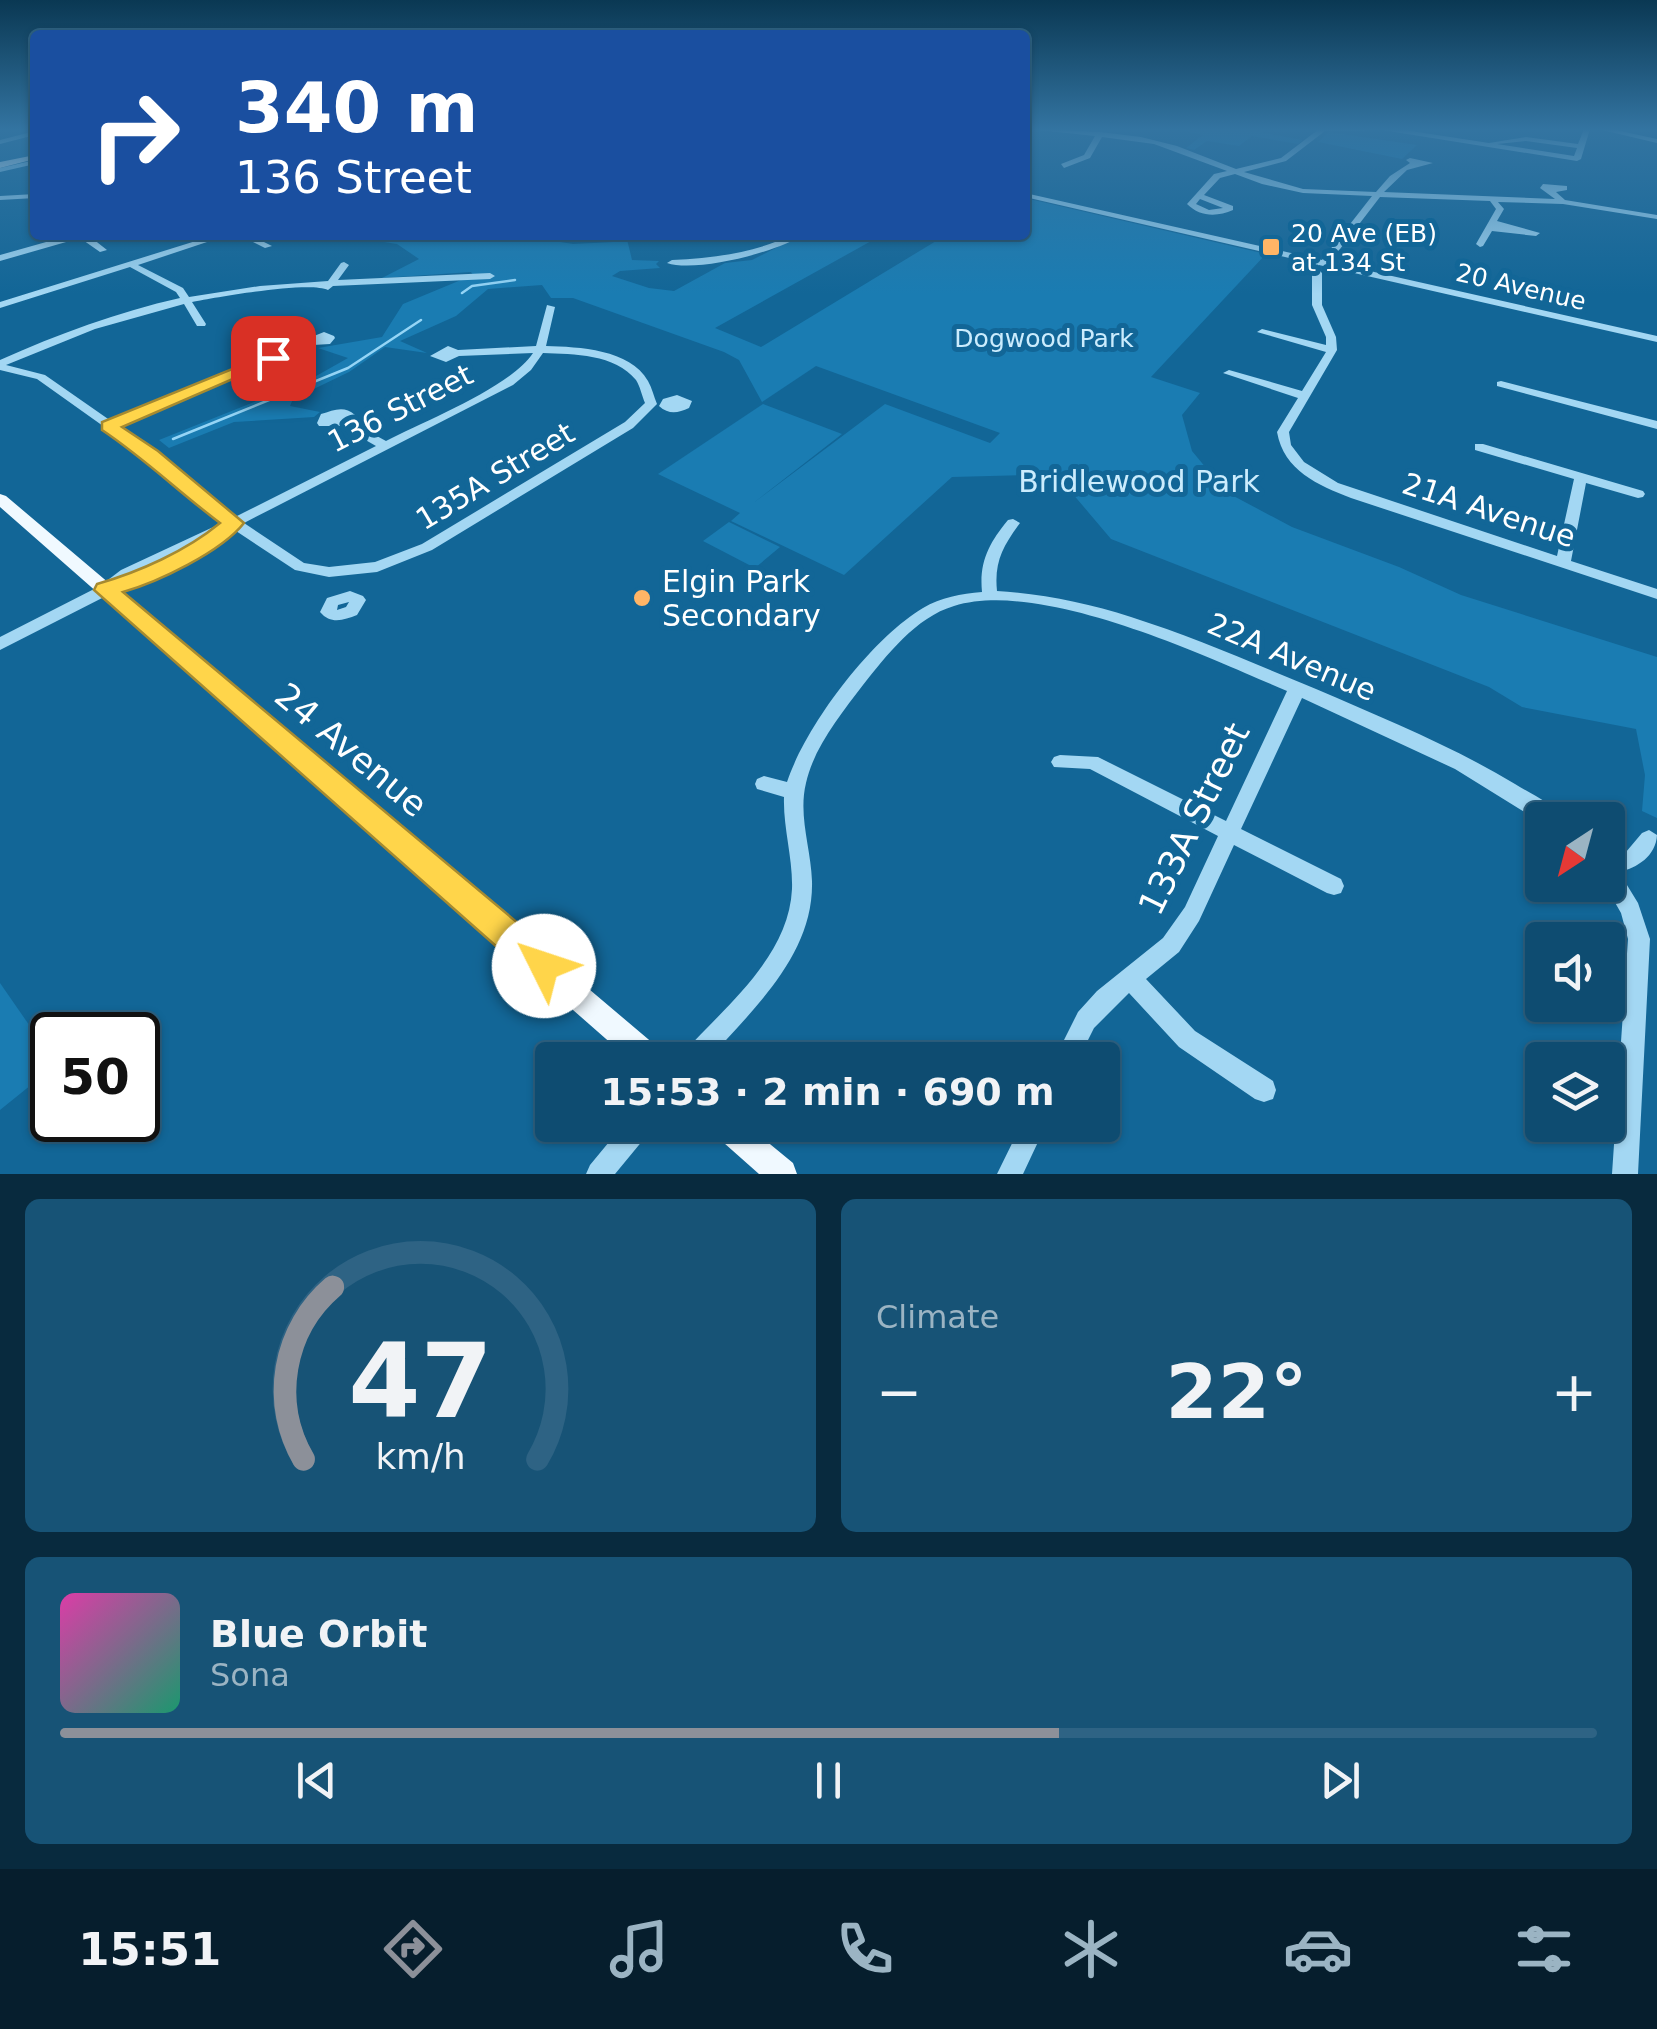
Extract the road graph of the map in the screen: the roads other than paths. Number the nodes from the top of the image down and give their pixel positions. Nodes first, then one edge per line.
1 (1210, 184) edge
2 (1272, 184) edge
3 (1388, 184) edge
4 (1550, 191) dead end
5 (1378, 195) junction
6 (1030, 196) edge
7 (1199, 196) dead end
8 (0, 198) edge
9 (30, 198) edge
10 (1493, 200) junction
11 (1564, 202) junction
12 (1657, 217) edge
13 (63, 240) edge
14 (88, 240) edge
15 (208, 240) edge
16 (254, 240) edge
17 (789, 240) edge
18 (1480, 244) dead end
19 (268, 246) dead end
20 (103, 250) dead end
21 (0, 258) edge
22 (672, 263) dead end
23 (130, 264) junction
24 (344, 265) dead end
25 (1322, 266) junction
26 (490, 276) dead end
27 (328, 287) junction
28 (186, 300) junction
29 (0, 304) edge
30 (550, 307) dead end
31 (201, 324) dead end
32 (1262, 332) dead end
33 (1657, 339) edge
34 (309, 344) dead end
35 (1332, 350) junction
36 (540, 351) junction
37 (457, 353) dead end
38 (0, 366) edge
39 (1228, 373) dead end
40 (1501, 384) dead end
41 (1305, 396) junction
42 (343, 422) dead end
43 (1657, 425) edge
44 (108, 426) junction
45 (386, 446) junction
46 (1479, 447) dead end
47 (1581, 477) junction
48 (1638, 494) dead end
49 (0, 499) edge
50 (234, 523) junction
51 (1013, 524) dead end
52 (1564, 564) junction
53 (354, 572) junction
54 (105, 590) junction
55 (1657, 594) edge
56 (346, 596) dead end
57 (990, 597) junction
58 (0, 644) edge
59 (1297, 689) junction
60 (1060, 762) dead end
61 (764, 784) dead end
62 (793, 791) junction
63 (1525, 802) edge
64 (1228, 832) junction
65 (1649, 839) dead end
66 (1625, 863) edge
67 (1334, 886) dead end
68 (1625, 899) edge
69 (1130, 978) junction
70 (630, 1042) edge
71 (708, 1042) edge
72 (1075, 1042) edge
73 (1264, 1090) dead end
74 (625, 1142) edge
75 (745, 1142) edge
76 (1026, 1142) edge
77 (599, 1174) edge
78 (782, 1174) edge
79 (1010, 1174) edge
80 (1626, 1174) edge

1 - 7 street
2 - 5 street
3 - 5 street
4 - 11 street
5 - 10 street
5 - 25 street
6 - 25 street, 20 Avenue
8 - 9 street
10 - 11 street
10 - 18 street
11 - 12 street
13 - 21 street
14 - 20 street
15 - 23 street
16 - 19 street
17 - 22 street
23 - 28 street
23 - 29 street
24 - 27 street
25 - 33 street, 20 Avenue
25 - 35 street
26 - 27 street
27 - 28 street
28 - 31 street
28 - 38 street
30 - 36 street
32 - 35 street
34 - 44 street
35 - 41 street
36 - 37 street
36 - 45 street, 136 Street
36 - 53 street, 135A Street
38 - 44 street, 135A Street
39 - 41 street
40 - 43 street
41 - 52 street, 21A Avenue
42 - 45 street
44 - 50 street, 135A Street
45 - 50 street, 136 Street
46 - 47 street
47 - 48 street
47 - 52 street
49 - 54 main road, 24 Avenue
50 - 53 street, 135A Street
50 - 54 street, 136 Street
51 - 57 street
52 - 55 street, 21A Avenue
53 - 56 street
54 - 58 street, 136 Street
54 - 70 main road, 24 Avenue
57 - 59 street, 22A Avenue
57 - 62 street, 22A Avenue
59 - 63 street, 22A Avenue
59 - 64 street, 133A Street
60 - 64 street
61 - 62 street
62 - 71 street
64 - 67 street
64 - 69 street, 133A Street
65 - 66 street
68 - 80 street
69 - 72 street, 133A Street
69 - 73 street
74 - 77 street
75 - 78 main road
76 - 79 street

